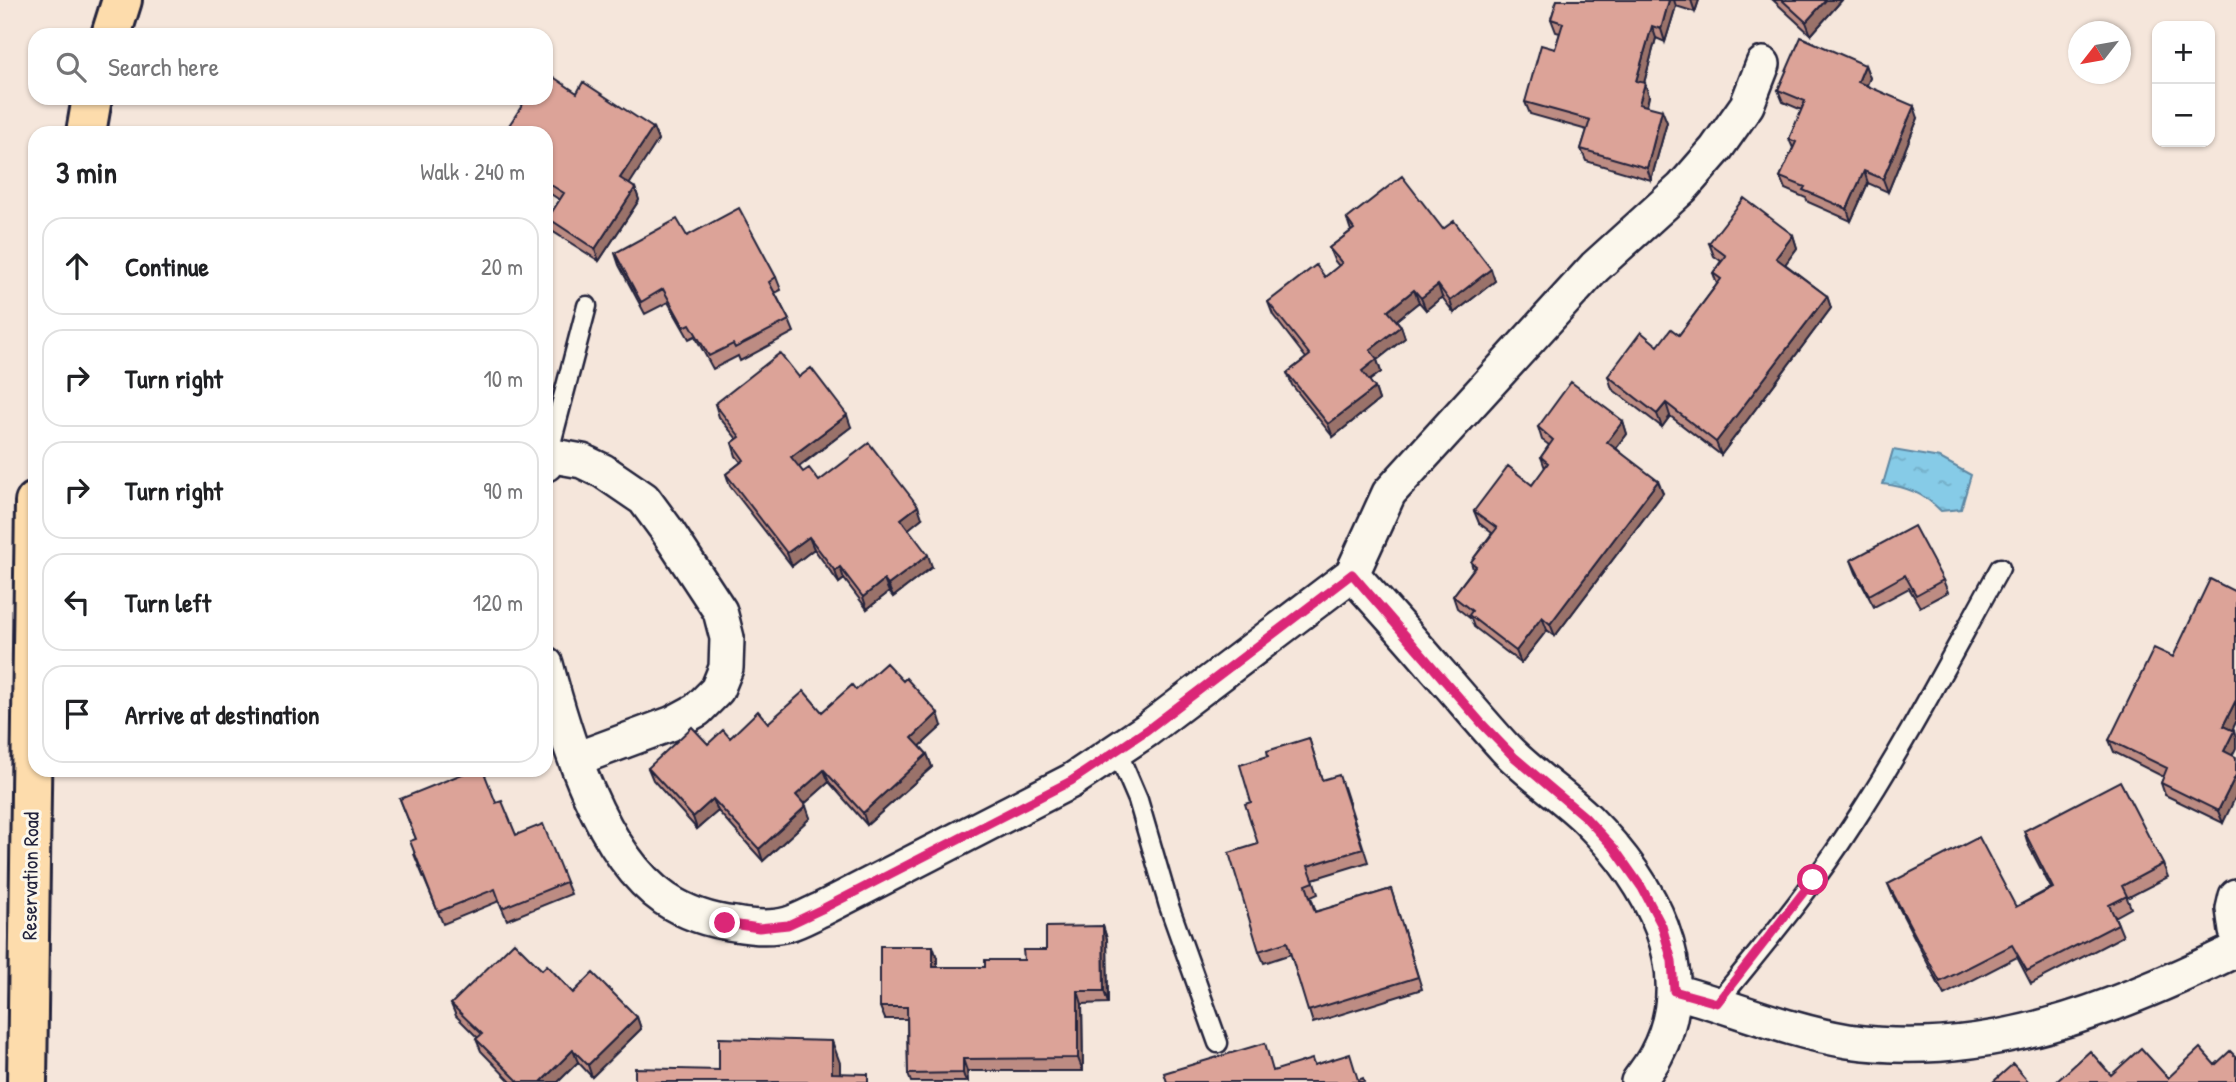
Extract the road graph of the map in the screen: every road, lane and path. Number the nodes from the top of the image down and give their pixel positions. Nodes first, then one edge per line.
1 (121, 0) edge
2 (113, 28) edge
3 (1763, 64) dead end
4 (91, 105) edge
5 (87, 126) edge
6 (587, 306) dead end
7 (553, 437) edge
8 (553, 460) edge
9 (2000, 569) dead end
10 (1352, 574) junction
11 (553, 690) edge
12 (1117, 751) junction
13 (576, 759) junction
14 (31, 777) edge
15 (2236, 896) edge
16 (2236, 931) edge
17 (2236, 950) edge
18 (1674, 991) junction
19 (1717, 1003) junction
20 (1218, 1043) dead end
21 (27, 1082) edge
22 (1638, 1082) edge

1 - 2 main road
3 - 10 street
4 - 5 main road
6 - 7 lane
8 - 13 street
9 - 19 lane
10 - 12 street
10 - 18 street
11 - 13 street
12 - 13 street
12 - 20 lane
14 - 21 main road, Reservation Road
15 - 16 street
17 - 19 street
18 - 19 street
18 - 22 street

